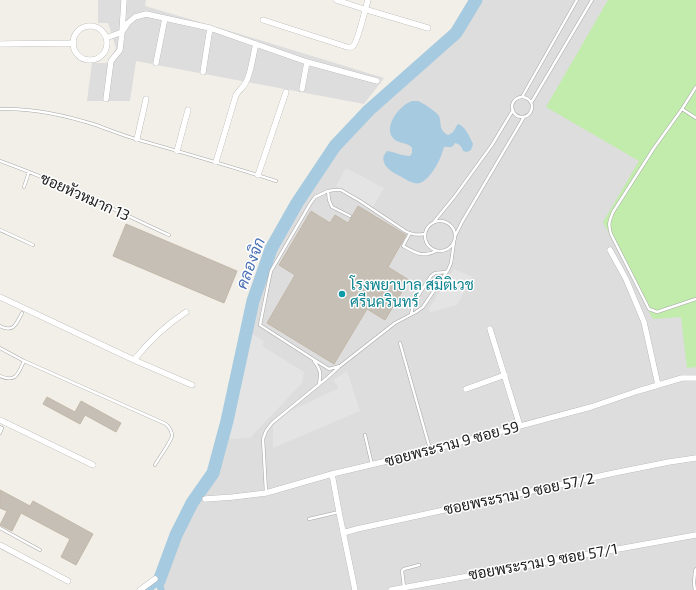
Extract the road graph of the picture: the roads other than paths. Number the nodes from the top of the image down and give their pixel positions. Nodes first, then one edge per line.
1 (124, 0) edge
2 (336, 0) edge
3 (368, 0) edge
4 (577, 0) edge
5 (592, 0) edge
6 (364, 9) junction
7 (165, 18) junction
8 (263, 20) dead end
9 (210, 28) junction
10 (428, 28) dead end
11 (122, 32) junction
12 (106, 38) junction
13 (74, 43) junction
14 (0, 44) edge
15 (256, 44) junction
16 (308, 62) junction
17 (156, 63) dead end
18 (203, 72) dead end
19 (377, 81) dead end
20 (696, 87) edge
21 (302, 89) dead end
22 (286, 92) dead end
23 (522, 97) junction
24 (106, 99) dead end
25 (146, 99) dead end
26 (531, 103) junction
27 (0, 109) edge
28 (682, 109) junction
29 (188, 110) dead end
30 (513, 110) junction
31 (524, 118) junction
32 (696, 118) edge
33 (137, 139) junction
34 (178, 151) junction
35 (0, 161) edge
36 (216, 162) junction
37 (29, 172) junction
38 (258, 175) junction
39 (276, 181) dead end
40 (24, 187) dead end
41 (328, 190) junction
42 (350, 216) dead end
43 (433, 222) junction
44 (0, 230) edge
45 (410, 233) junction
46 (425, 234) junction
47 (169, 235) dead end
48 (455, 236) junction
49 (454, 242) junction
50 (32, 245) dead end
51 (610, 250) dead end
52 (437, 251) junction
53 (446, 272) junction
54 (0, 297) edge
55 (696, 299) edge
56 (186, 312) dead end
57 (22, 313) dead end
58 (411, 315) junction
59 (0, 326) edge
60 (490, 329) dead end
61 (400, 343) dead end
62 (0, 348) edge
63 (313, 359) junction
64 (134, 360) junction
65 (24, 361) junction
66 (340, 366) junction
67 (0, 376) edge
68 (505, 376) junction
69 (696, 378) edge
70 (192, 385) dead end
71 (319, 385) junction
72 (658, 385) junction
73 (466, 389) dead end
74 (0, 420) edge
75 (520, 426) junction
76 (0, 427) edge
77 (0, 433) edge
78 (365, 435) dead end
79 (430, 450) junction
80 (696, 458) edge
81 (93, 465) dead end
82 (154, 465) dead end
83 (372, 465) junction
84 (332, 474) junction
85 (266, 493) junction
86 (205, 499) dead end
87 (339, 512) junction
88 (308, 519) dead end
89 (0, 528) edge
90 (343, 533) junction
91 (696, 535) edge
92 (0, 545) edge
93 (40, 550) dead end
94 (419, 565) dead end
95 (696, 569) edge
96 (155, 579) dead end
97 (68, 581) dead end
98 (404, 588) junction
99 (140, 590) edge
100 (355, 590) edge
101 (390, 590) edge
102 (695, 590) edge

1 - 11 street
2 - 6 street
3 - 6 street
4 - 23 lane
5 - 26 lane
6 - 8 street
6 - 10 street
7 - 9 street
7 - 11 street
7 - 17 street
9 - 15 street
9 - 18 street
11 - 12 street
11 - 24 street
12 - 13 street
12 - 13 street
13 - 14 street
15 - 16 street
15 - 36 street
16 - 19 street
16 - 21 street
20 - 28 lane
22 - 38 street
23 - 26 lane
23 - 30 lane
25 - 33 street
26 - 31 lane
27 - 33 lane
28 - 32 lane
28 - 55 lane
29 - 34 street
30 - 31 lane
30 - 43 lane
31 - 48 lane
33 - 34 lane
34 - 36 lane
35 - 37 lane, ซอยหัวหมาก 13
36 - 38 lane
37 - 40 lane
37 - 47 lane, ซอยหัวหมาก 13
38 - 39 lane
41 - 42 lane
41 - 45 lane
41 - 63 lane
43 - 46 lane
43 - 48 lane
44 - 50 lane
45 - 46 lane
45 - 52 lane
46 - 52 lane
48 - 49 lane
49 - 52 lane
49 - 53 lane
51 - 72 street
53 - 58 lane
53 - 58 lane
54 - 64 street
56 - 64 street
57 - 59 lane
58 - 66 lane
60 - 68 street
61 - 79 lane
62 - 65 lane
63 - 66 lane
63 - 71 lane
64 - 70 street
65 - 67 lane
65 - 82 lane
66 - 71 lane
68 - 73 street
68 - 75 street
69 - 72 street, ซอยพระราม 9 ซอย 59
71 - 85 lane
72 - 75 street, ซอยพระราม 9 ซอย 59
74 - 81 street
75 - 79 street, ซอยพระราม 9 ซอย 59
76 - 77 lane
78 - 83 lane
79 - 83 street, ซอยพระราม 9 ซอย 59
80 - 90 street, ซอยพระราม 9 ซอย 57/2
83 - 84 street, ซอยพระราม 9 ซอย 59
84 - 85 street, ซอยพระราม 9 ซอย 59
84 - 87 street
85 - 86 street, ซอยพระราม 9 ซอย 59
87 - 88 lane
87 - 90 street
89 - 93 lane
90 - 100 street
91 - 98 street, ซอยพระราม 9 ซอย 57/1
92 - 97 street
94 - 98 lane
95 - 102 lane
96 - 99 street
98 - 101 street, ซอยพระราม 9 ซอย 57/1

